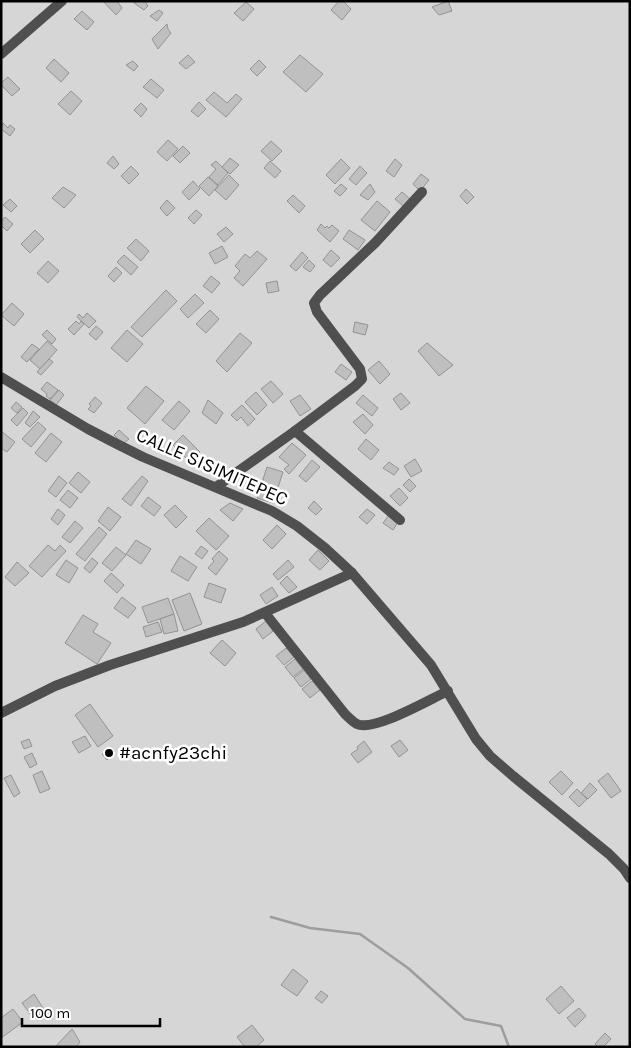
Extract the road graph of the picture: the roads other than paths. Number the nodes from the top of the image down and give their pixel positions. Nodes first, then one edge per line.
1 (62, 1) edge
2 (1, 54) edge
3 (422, 192) dead end
4 (1, 377) edge
5 (295, 431) junction
6 (216, 487) junction
7 (400, 520) dead end
8 (352, 573) junction
9 (265, 613) junction
10 (448, 690) junction
11 (1, 713) edge
12 (630, 878) edge

1 - 2 street
3 - 5 street
4 - 6 street, CALLE SISIMITEPEC
5 - 6 street
5 - 7 street
6 - 8 street, CALLE SISIMITEPEC
8 - 9 street
8 - 10 street, CALLE SISIMITEPEC
9 - 10 street
9 - 11 street
10 - 12 street, CALLE SISIMITEPEC

